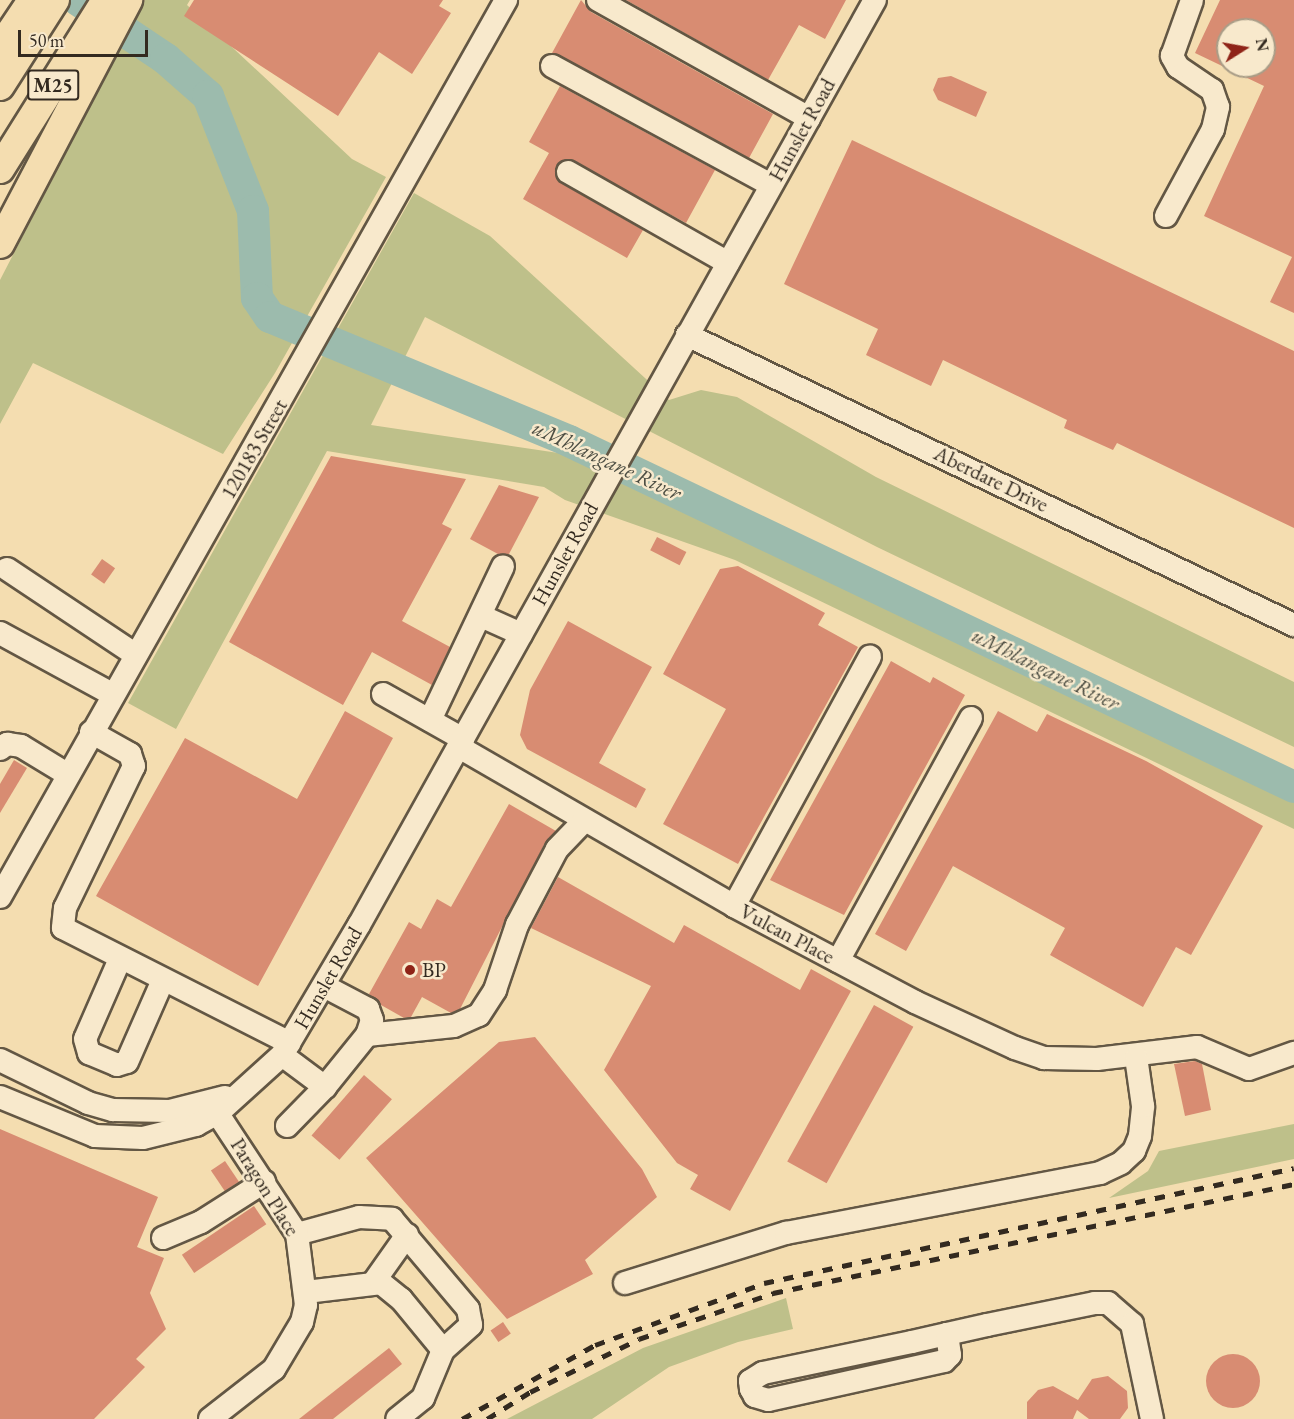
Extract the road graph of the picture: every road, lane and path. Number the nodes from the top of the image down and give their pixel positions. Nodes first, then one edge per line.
1 (32, 0) edge
2 (55, 0) edge
3 (106, 0) edge
4 (128, 0) edge
5 (506, 0) edge
6 (598, 0) edge
7 (875, 0) edge
8 (1192, 0) edge
9 (0, 48) edge
10 (552, 66) dead end
11 (0, 86) edge
12 (809, 118) junction
13 (0, 169) edge
14 (568, 172) dead end
15 (771, 185) junction
16 (1166, 216) dead end
17 (0, 244) edge
18 (728, 263) junction
19 (687, 335) junction
20 (503, 566) dead end
21 (7, 569) dead end
22 (481, 616) junction
23 (1294, 625) edge
24 (0, 633) edge
25 (521, 634) junction
26 (136, 655) junction
27 (870, 657) dead end
28 (112, 694) junction
29 (383, 694) dead end
30 (971, 718) dead end
31 (430, 720) junction
32 (91, 732) junction
33 (461, 743) junction
34 (0, 749) edge
35 (67, 774) junction
36 (585, 820) junction
37 (0, 897) edge
38 (734, 906) junction
39 (120, 959) junction
40 (838, 962) junction
41 (163, 980) junction
42 (324, 986) junction
43 (367, 1035) junction
44 (286, 1049) junction
45 (1294, 1053) edge
46 (1136, 1057) junction
47 (0, 1060) edge
48 (325, 1087) junction
49 (0, 1097) edge
50 (214, 1107) junction
51 (287, 1126) dead end
52 (264, 1182) junction
53 (297, 1234) junction
54 (407, 1235) junction
55 (163, 1238) dead end
56 (373, 1283) junction
57 (625, 1283) dead end
58 (306, 1292) junction
59 (947, 1334) junction
60 (443, 1350) junction
61 (210, 1419) edge
62 (397, 1419) edge
63 (1152, 1419) edge

1 - 9 main road
2 - 11 main road, M25
3 - 13 main road, M25
4 - 17 main road
5 - 26 street, 120183 Street
6 - 12 street
7 - 12 street, Hunslet Road
8 - 16 street
10 - 15 street
12 - 15 street, Hunslet Road
14 - 18 street
15 - 18 street, Hunslet Road
18 - 19 street, Hunslet Road
19 - 23 street, Aberdare Drive
19 - 25 street, Hunslet Road
20 - 22 street
21 - 26 street
22 - 25 street
22 - 31 street
24 - 28 street
25 - 33 street, Hunslet Road
26 - 28 street, 120183 Street
27 - 38 street
28 - 32 street, 120183 Street
29 - 31 street, Vulcan Place
30 - 40 street
31 - 33 street, Vulcan Place
32 - 35 street, 120183 Street
32 - 39 street
33 - 36 street, Vulcan Place
33 - 42 street, Hunslet Road
34 - 35 street
35 - 37 street, 120183 Street
36 - 38 street, Vulcan Place
36 - 43 street
38 - 40 street, Vulcan Place
39 - 41 street
39 - 41 street
40 - 46 street, Vulcan Place
41 - 44 street
42 - 43 street
42 - 44 street, Hunslet Road
43 - 48 street
44 - 48 street
44 - 50 street, Hunslet Road
45 - 46 street, Vulcan Place
46 - 57 street
47 - 50 street
48 - 51 street
49 - 50 street, Hunslet Road
50 - 52 street, Paragon Place
52 - 53 street, Paragon Place
52 - 55 street
53 - 54 street
53 - 58 street, Paragon Place
54 - 56 street
54 - 60 street
56 - 58 street
56 - 60 street
58 - 61 street, Paragon Place
59 - 59 street
59 - 63 street
60 - 62 street

